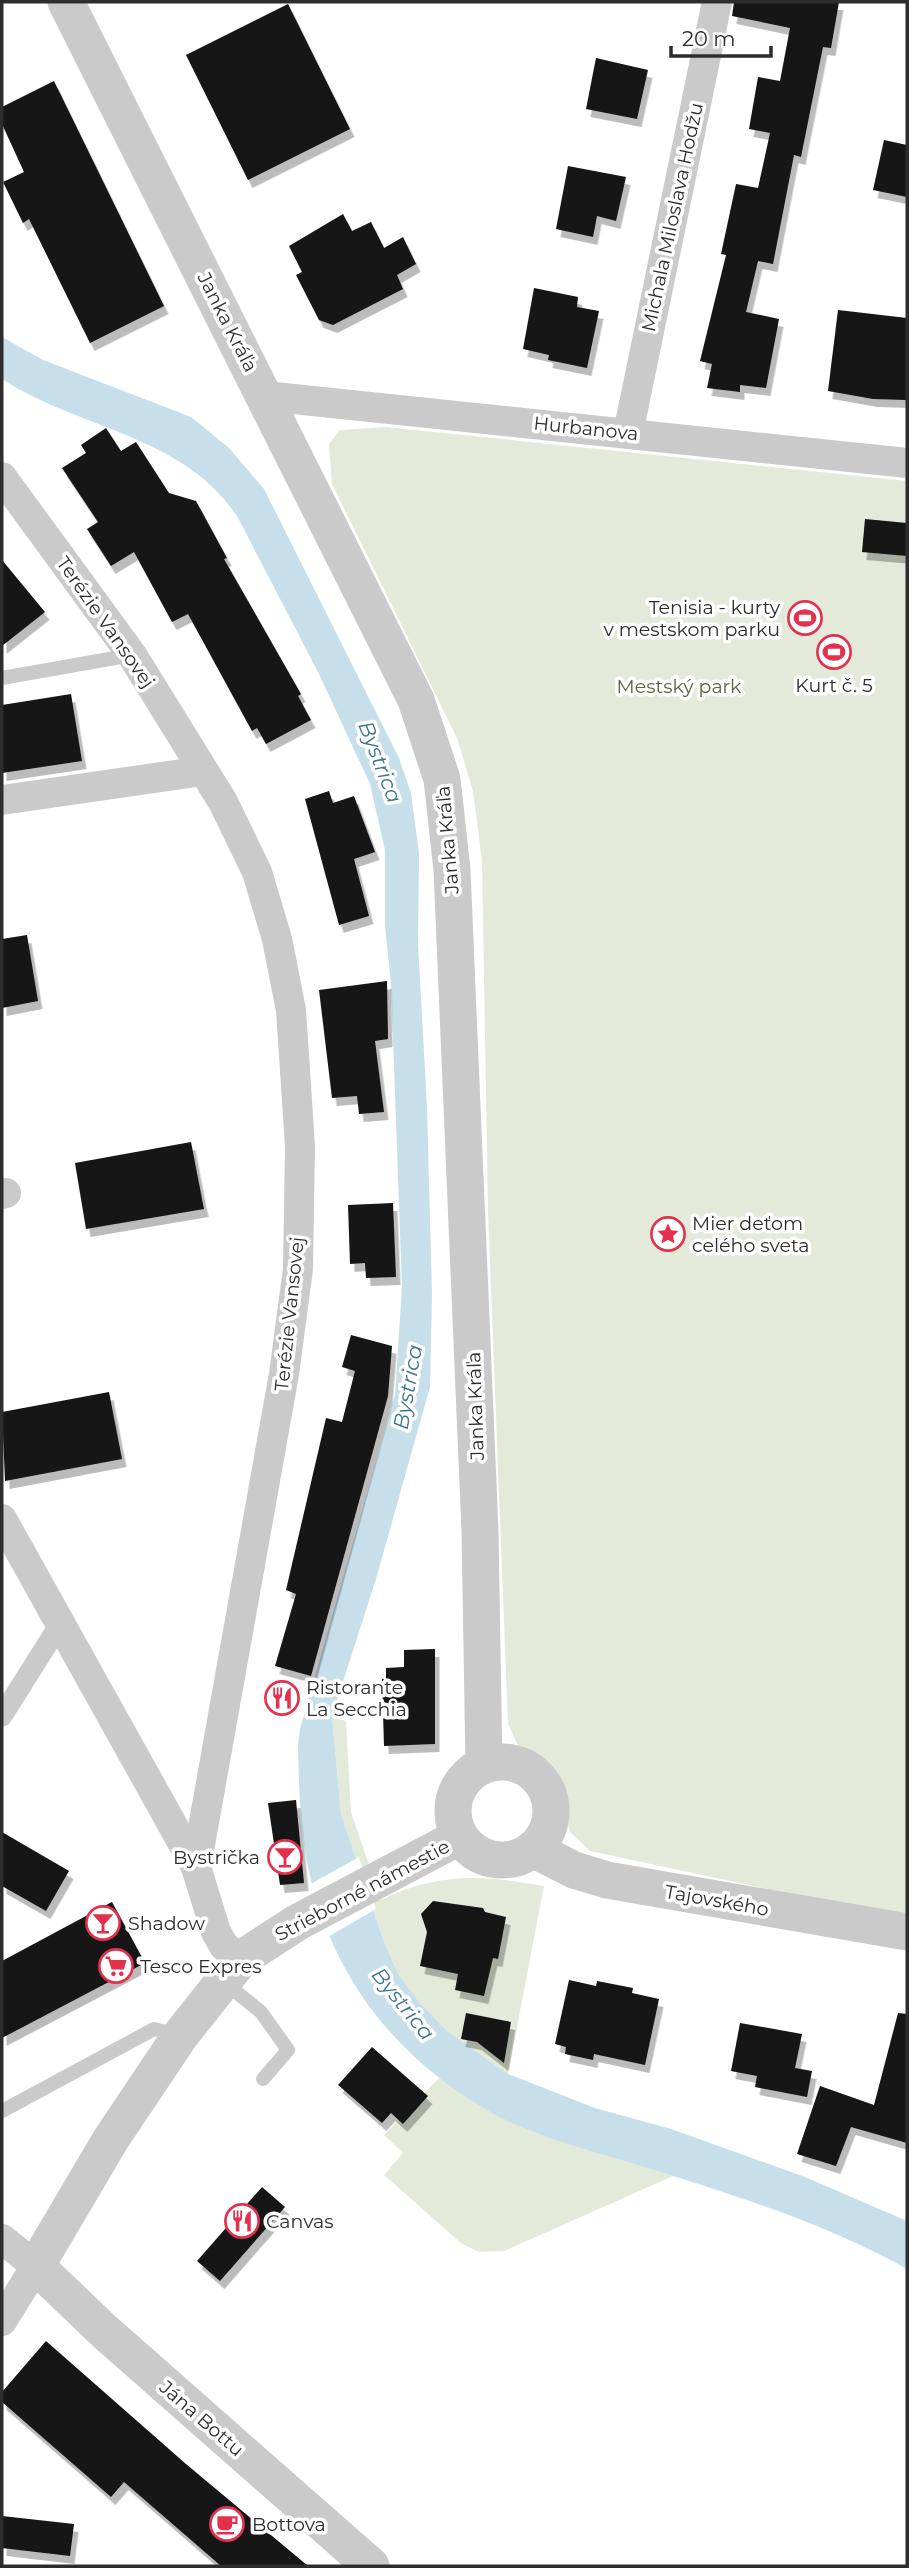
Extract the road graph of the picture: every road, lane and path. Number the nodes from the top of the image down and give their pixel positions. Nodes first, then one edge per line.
1 (66, 2) edge
2 (717, 2) edge
3 (265, 396) junction
4 (628, 433) junction
5 (907, 463) edge
6 (2, 477) edge
7 (132, 655) junction
8 (2, 678) edge
9 (203, 771) junction
10 (2, 800) edge
11 (2, 1519) edge
12 (60, 1624) junction
13 (2, 1716) edge
14 (484, 1765) junction
15 (460, 1837) junction
16 (533, 1849) junction
17 (196, 1867) junction
18 (907, 1932) edge
19 (232, 1970) junction
20 (180, 2036) junction
21 (263, 2079) dead end
22 (2, 2111) edge
23 (2, 2239) edge
24 (36, 2266) junction
25 (2, 2321) edge
26 (371, 2566) edge

1 - 3 street, Janka Kráľa
2 - 4 street, Michala Miloslava Hodžu
3 - 4 street, Hurbanova
3 - 14 street, Janka Kráľa
4 - 5 street, Hurbanova
6 - 7 street, Terézie Vansovej
7 - 8 lane
7 - 9 street, Terézie Vansovej
9 - 10 street
9 - 17 street, Terézie Vansovej
11 - 12 street, Terézie Vansovej
12 - 13 street
12 - 17 street, Terézie Vansovej
14 - 15 street
14 - 16 street
15 - 16 street
15 - 19 street, Strieborné námestie
16 - 18 street, Tajovského
17 - 19 street, Terézie Vansovej
19 - 20 street, Strieborné námestie
19 - 21 lane
20 - 22 lane
20 - 24 street, Strieborné námestie
23 - 24 street
24 - 25 street
24 - 26 street, Jána Bottu

